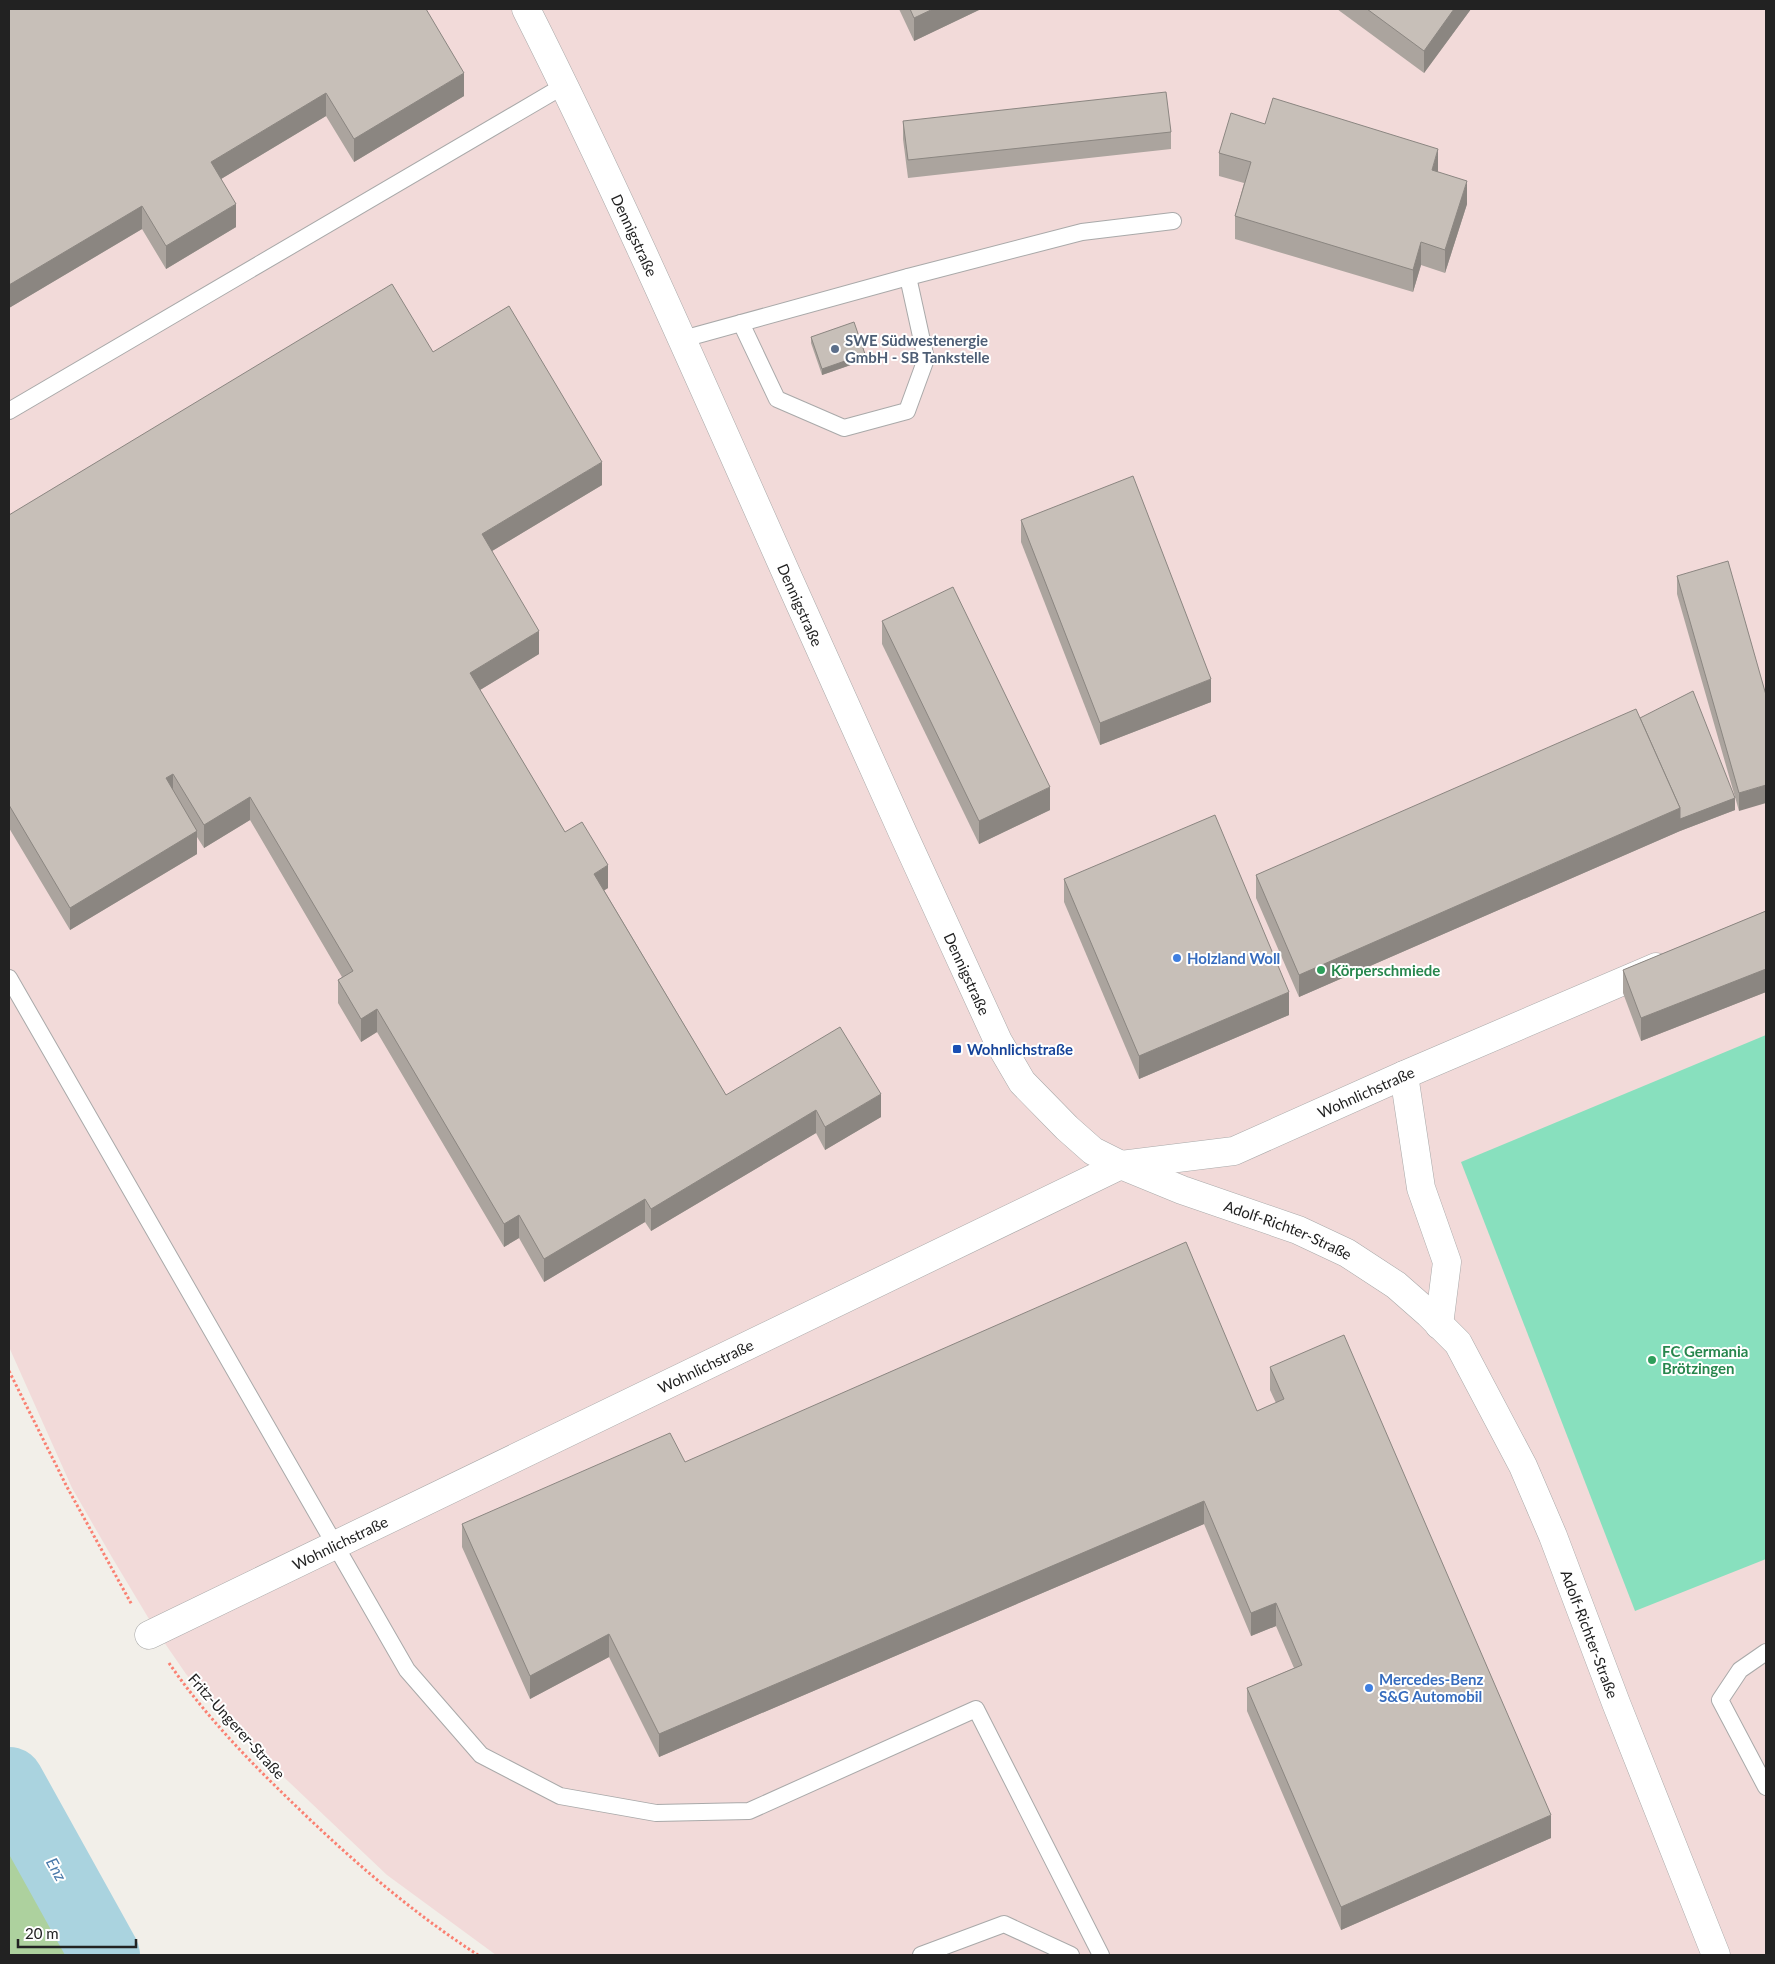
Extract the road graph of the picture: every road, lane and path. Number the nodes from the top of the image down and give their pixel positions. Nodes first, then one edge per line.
1 (526, 9) edge
2 (565, 85) junction
3 (1173, 221) dead end
4 (908, 277) junction
5 (741, 323) junction
6 (683, 339) junction
7 (9, 411) edge
8 (1676, 959) edge
9 (9, 978) edge
10 (1404, 1075) junction
11 (1121, 1165) junction
12 (1439, 1325) junction
13 (9, 1371) edge
14 (336, 1544) junction
15 (149, 1635) junction
16 (1766, 1652) edge
17 (1766, 1786) edge
18 (478, 1955) edge
19 (921, 1955) edge
20 (1071, 1955) edge
21 (1101, 1955) edge
22 (1716, 1955) edge

1 - 2 street, Dennigstraße
2 - 6 street, Dennigstraße
2 - 7 lane
3 - 4 lane
4 - 5 lane
4 - 5 lane
5 - 6 lane
6 - 11 street, Dennigstraße
8 - 10 street, Wohnlichstraße
9 - 14 lane
10 - 11 street, Wohnlichstraße
10 - 12 street
11 - 12 street, Adolf-Richter-Straße
11 - 14 street, Wohnlichstraße
12 - 22 street, Adolf-Richter-Straße
13 - 15 path, Fritz-Ungerer-Straße
14 - 15 street, Wohnlichstraße
14 - 21 lane
15 - 18 path, Fritz-Ungerer-Straße
16 - 17 lane
19 - 20 lane

